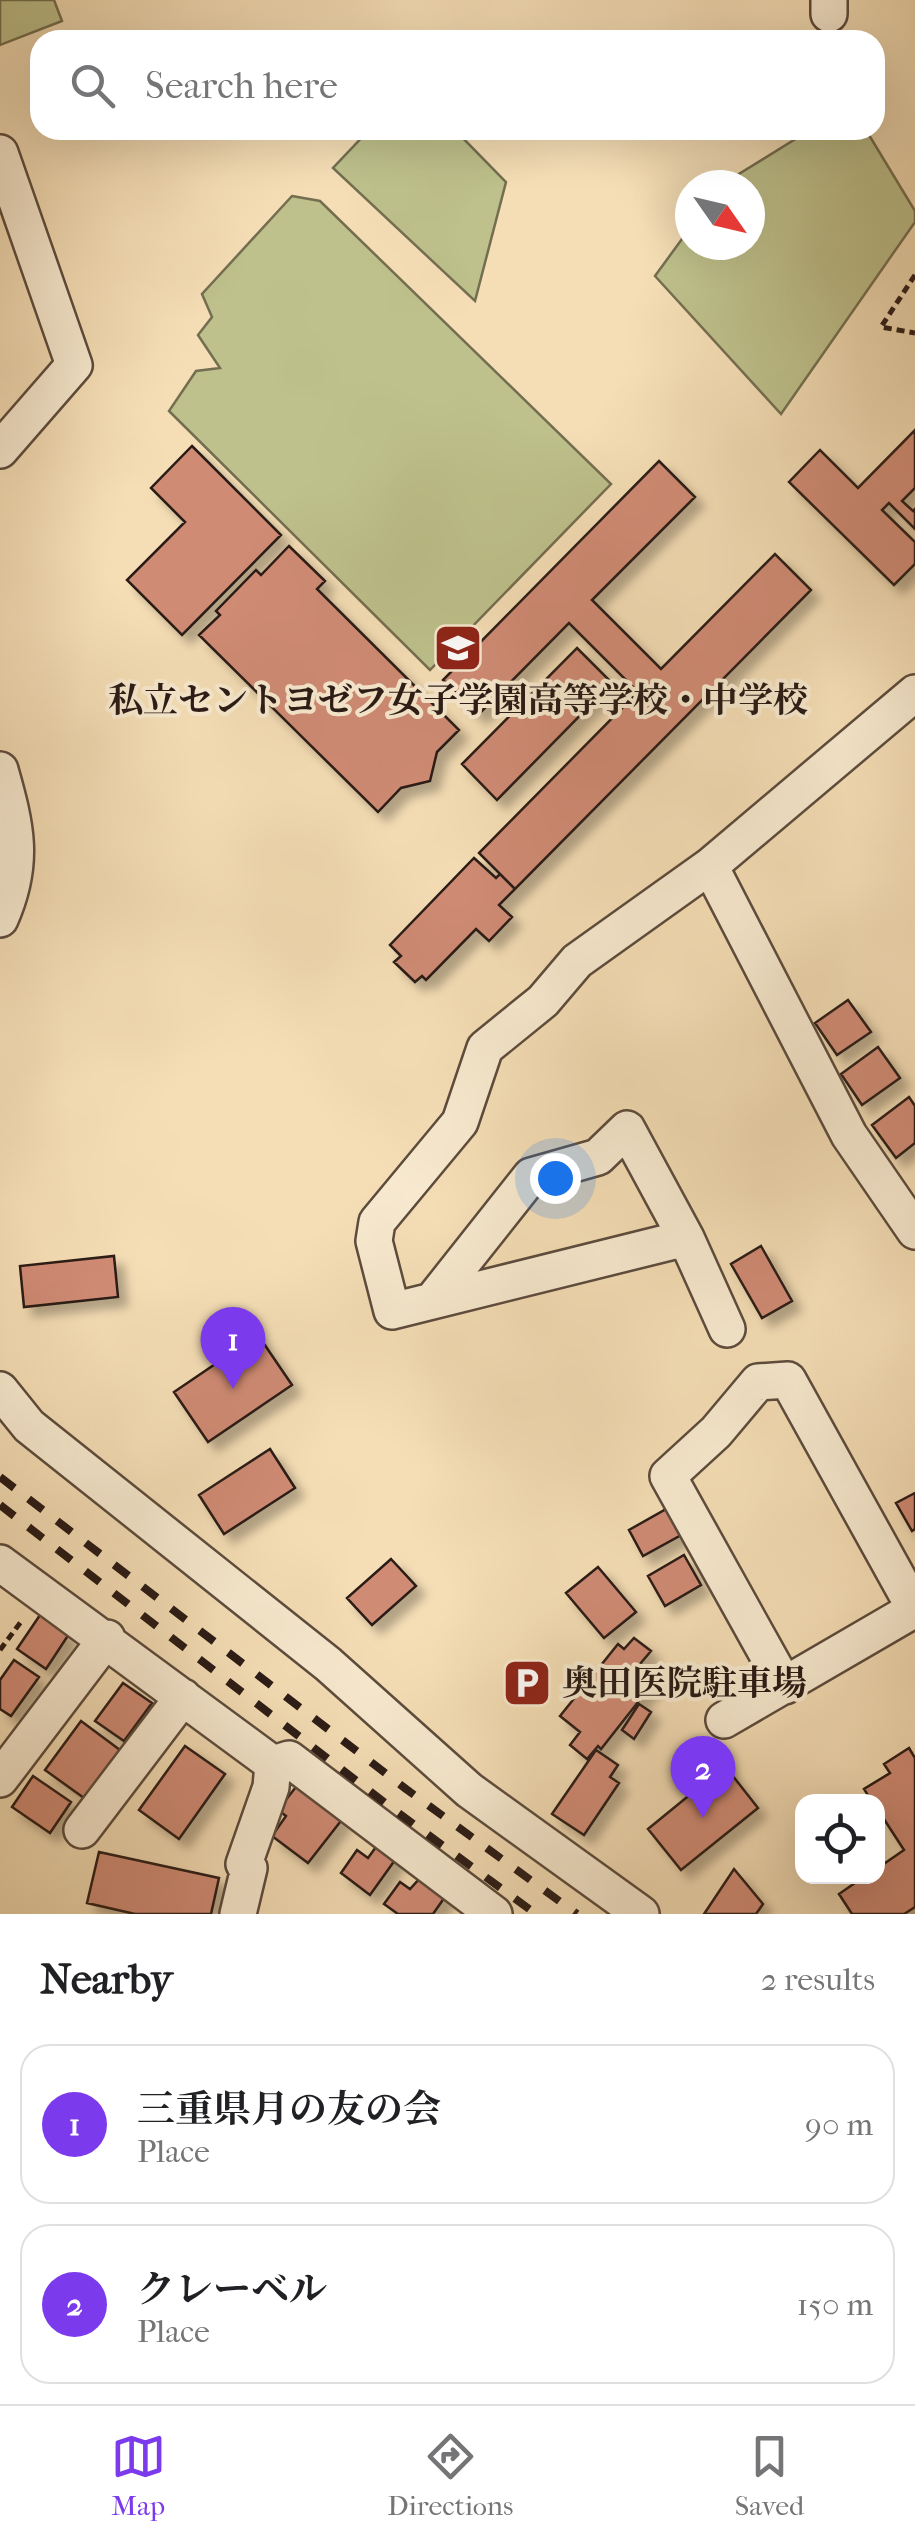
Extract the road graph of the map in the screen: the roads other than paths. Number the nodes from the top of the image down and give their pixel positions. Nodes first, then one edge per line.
1 (0, 154) edge
2 (7, 203) edge
3 (0, 450) edge
4 (915, 692) edge
5 (0, 770) edge
6 (710, 866) junction
7 (0, 919) edge
8 (915, 1231) edge
9 (686, 1238) junction
10 (432, 1302) junction
11 (727, 1330) dead end
12 (0, 1390) edge
13 (0, 1562) edge
14 (915, 1609) edge
15 (107, 1638) junction
16 (786, 1686) junction
17 (183, 1698) junction
18 (724, 1720) dead end
19 (273, 1764) junction
20 (0, 1779) edge
21 (82, 1830) dead end
22 (251, 1907) edge
23 (494, 1914) edge
24 (640, 1914) edge

1 - 2 street
2 - 3 street
4 - 6 street
5 - 7 street
6 - 8 street
6 - 10 street
9 - 10 street
9 - 10 street
9 - 11 street
12 - 24 street
13 - 15 street
14 - 16 street
14 - 16 street
15 - 17 street
15 - 20 street
16 - 18 street
17 - 19 street
17 - 21 street
19 - 22 street
19 - 23 street

